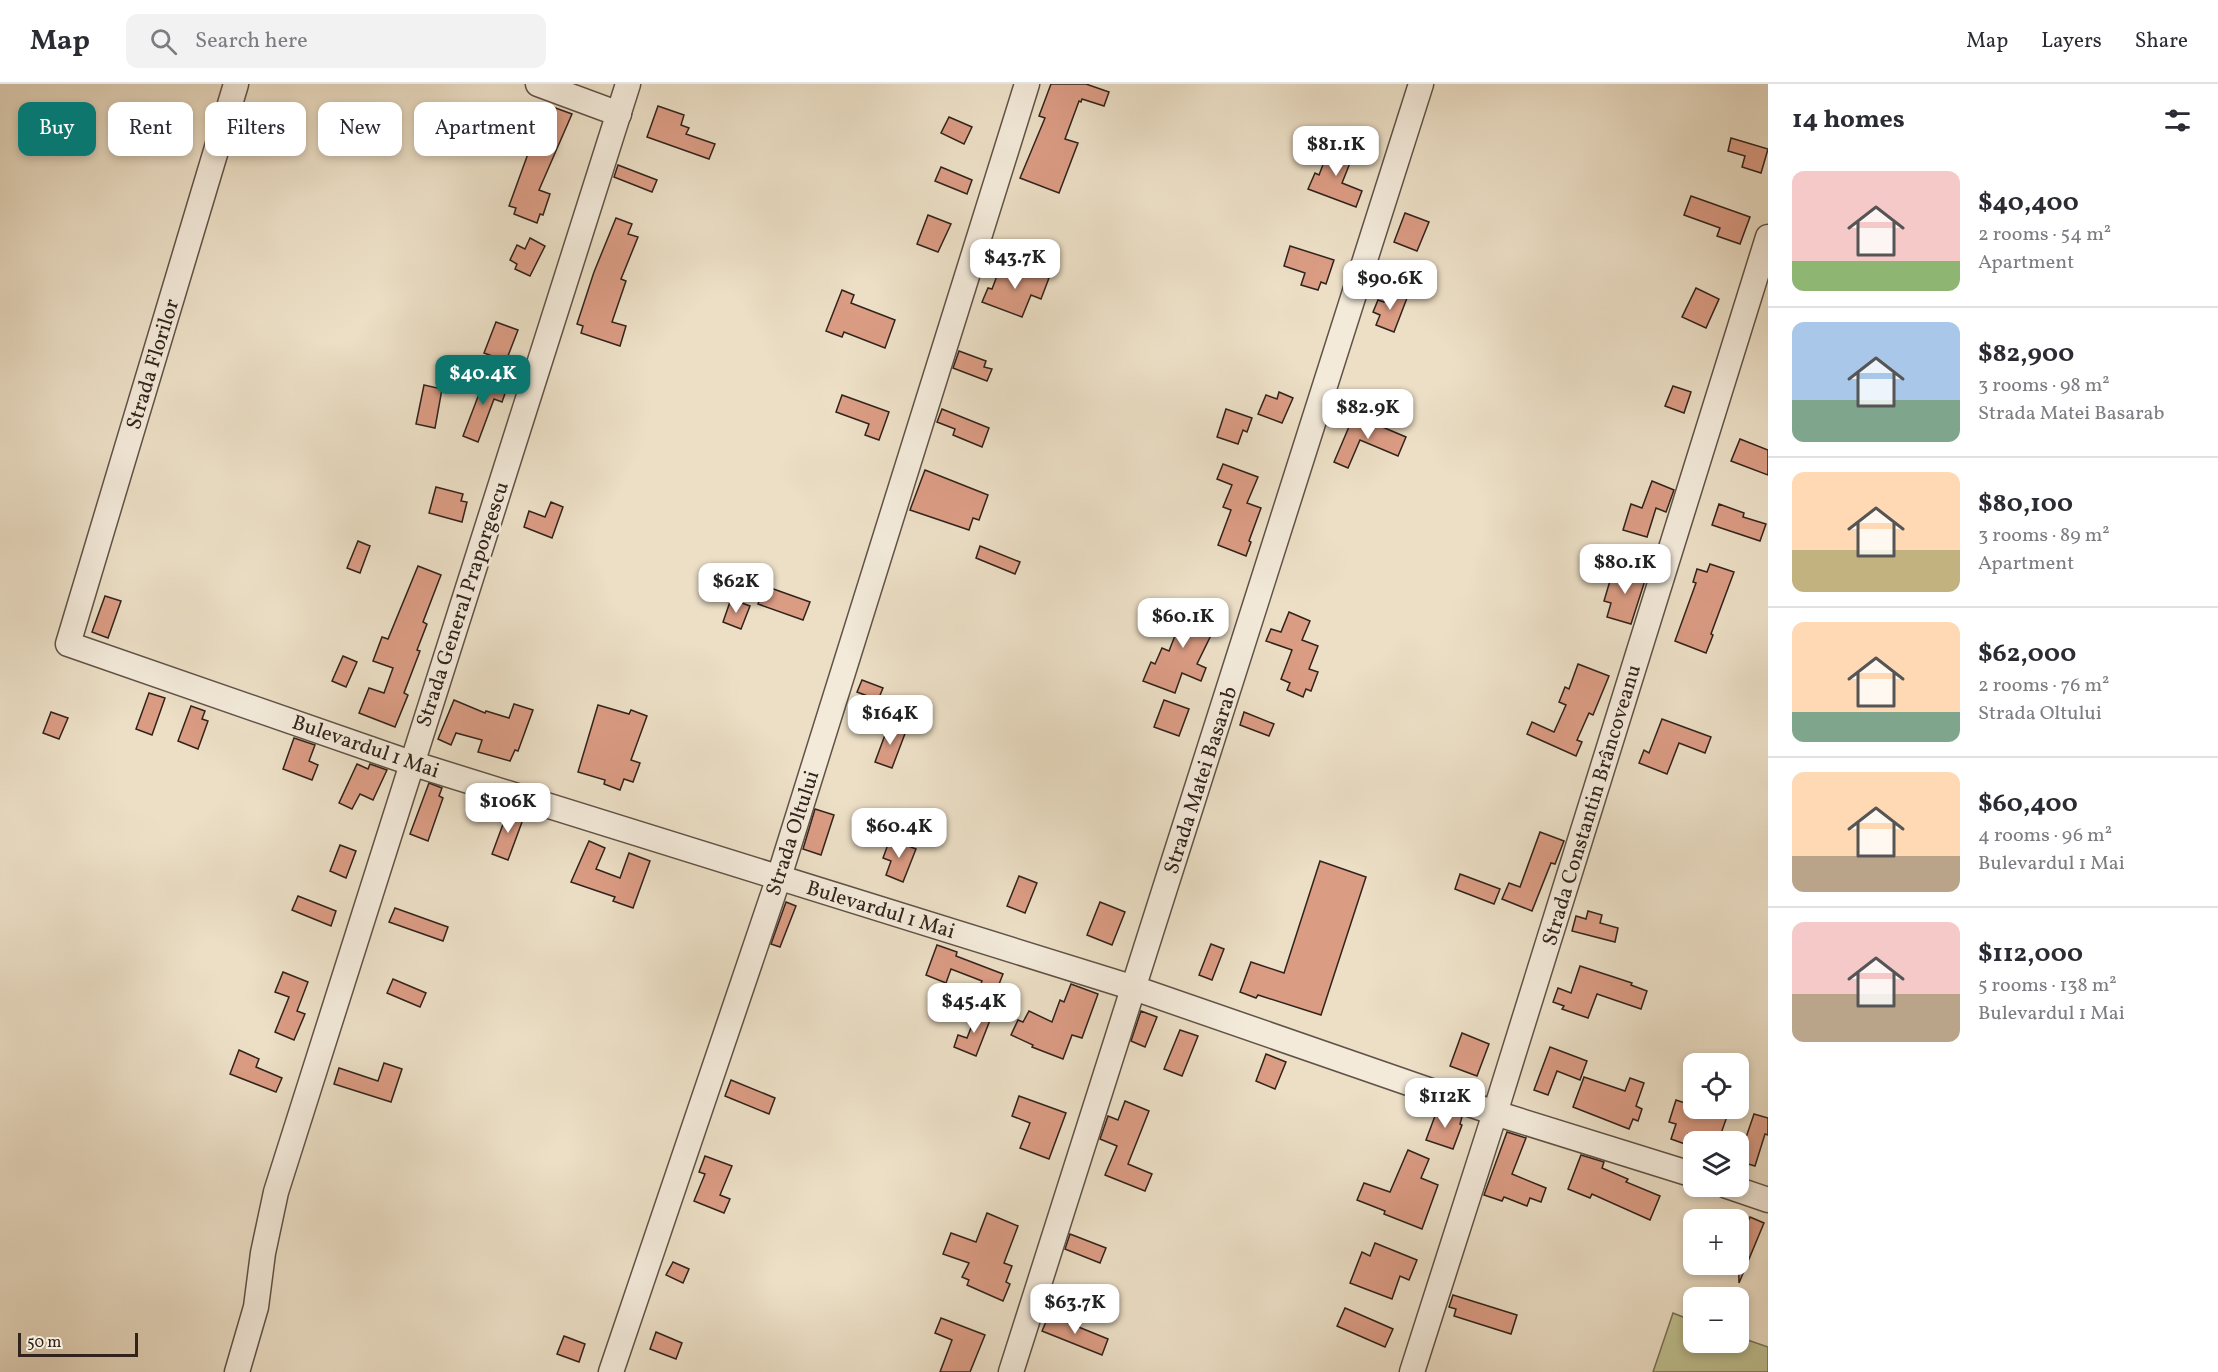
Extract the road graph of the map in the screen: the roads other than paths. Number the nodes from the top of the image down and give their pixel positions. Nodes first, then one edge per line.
1 (236, 84) edge
2 (538, 84) edge
3 (628, 84) edge
4 (1027, 84) edge
5 (1421, 84) edge
6 (619, 114) junction
7 (1768, 237) edge
8 (68, 644) joint
9 (411, 763) junction
10 (779, 877) junction
11 (1134, 988) junction
12 (1495, 1113) junction
13 (1683, 1172) edge
14 (1749, 1194) edge
15 (1768, 1200) edge
16 (237, 1372) edge
17 (611, 1372) edge
18 (1011, 1372) edge
19 (1412, 1372) edge

1 - 8 street, Strada Florilor
2 - 6 street
3 - 6 street, Strada General Praporgescu
4 - 10 street, Strada Oltului
5 - 11 street, Strada Matei Basarab
6 - 9 street, Strada General Praporgescu
7 - 12 street, Strada Constantin Brâncoveanu
8 - 9 street, Bulevardul 1 Mai
9 - 10 street, Bulevardul 1 Mai
9 - 16 street, Strada General Praporgescu
10 - 11 street, Bulevardul 1 Mai
10 - 17 street, Strada Oltului
11 - 12 street, Bulevardul 1 Mai
11 - 18 street, Strada Matei Basarab
12 - 13 street, Bulevardul 1 Mai
12 - 19 street, Strada Constantin Brâncoveanu
14 - 15 street

